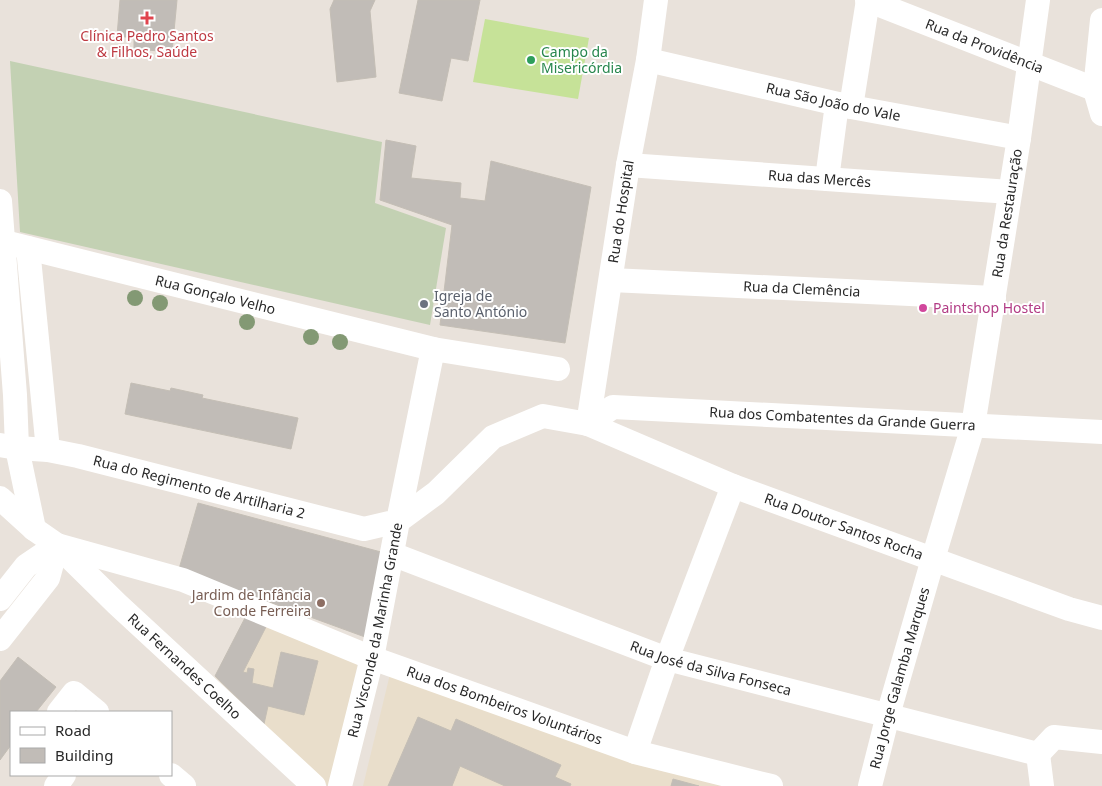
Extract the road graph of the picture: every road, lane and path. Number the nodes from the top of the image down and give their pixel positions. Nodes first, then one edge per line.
1 (656, 0) edge
2 (868, 0) edge
3 (1038, 0) edge
4 (1102, 20) edge
5 (648, 60) junction
6 (1030, 63) junction
7 (1099, 91) edge
8 (844, 106) junction
9 (1102, 114) edge
10 (1019, 138) junction
11 (628, 165) junction
12 (827, 180) junction
13 (1010, 192) junction
14 (0, 201) edge
15 (2, 242) edge
16 (28, 248) junction
17 (611, 280) junction
18 (994, 298) junction
19 (36, 331) junction
20 (10, 333) junction
21 (432, 349) junction
22 (558, 369) dead end
23 (42, 392) junction
24 (15, 395) junction
25 (588, 424) junction
26 (973, 426) junction
27 (1102, 432) edge
28 (8, 447) edge
29 (48, 450) junction
30 (733, 486) junction
31 (0, 498) edge
32 (398, 521) junction
33 (34, 529) junction
34 (57, 545) junction
35 (392, 554) junction
36 (933, 559) junction
37 (144, 569) junction
38 (0, 598) edge
39 (117, 604) junction
40 (1102, 618) edge
41 (0, 639) edge
42 (372, 658) junction
43 (667, 660) junction
44 (60, 711) edge
45 (96, 711) edge
46 (888, 715) junction
47 (1102, 742) edge
48 (635, 752) junction
49 (1038, 754) junction
50 (172, 776) edge
51 (184, 786) edge
52 (314, 786) edge
53 (340, 786) edge
54 (771, 786) edge
55 (870, 786) edge
56 (1042, 786) edge

1 - 5 street, Rua do Hospital
2 - 6 street, Rua da Providência
2 - 8 street
3 - 6 street, Rua da Restauração
4 - 7 street
5 - 8 street, Rua São João do Vale
5 - 11 street, Rua do Hospital
6 - 7 street, Rua da Providência
6 - 10 street, Rua da Restauração
7 - 9 street
8 - 10 street, Rua São João do Vale
8 - 12 street
10 - 13 street, Rua da Restauração
11 - 12 street, Rua das Mercês
11 - 17 street, Rua do Hospital
12 - 13 street, Rua das Mercês
13 - 18 street, Rua da Restauração
14 - 15 street
15 - 16 street, Rua Gonçalo Velho
15 - 20 street
16 - 19 street
16 - 21 street, Rua Gonçalo Velho
17 - 18 street, Rua da Clemência
17 - 25 street, Rua do Hospital
18 - 26 street, Rua da Restauração
19 - 20 street
19 - 23 street
20 - 24 street
21 - 22 street, Rua Gonçalo Velho
21 - 32 street
23 - 24 street
23 - 29 street
24 - 28 street
25 - 26 street, Rua dos Combatentes da Grande Guerra
25 - 30 street, Rua Doutor Santos Rocha
25 - 32 street, Rua Visconde da Marinha Grande
26 - 27 street, Rua dos Combatentes da Grande Guerra
26 - 36 street, Rua Jorge Galamba Marques
28 - 29 street, Rua do Regimento de Artilharia 2
28 - 33 street
29 - 32 street, Rua do Regimento de Artilharia 2
30 - 36 street, Rua Doutor Santos Rocha
30 - 43 street
31 - 33 street
32 - 35 street, Rua Visconde da Marinha Grande
33 - 34 street
34 - 37 street, Rua dos Bombeiros Voluntários
34 - 38 street
34 - 39 street, Rua Fernandes Coelho
34 - 41 street
35 - 42 street, Rua Visconde da Marinha Grande
35 - 43 street, Rua José da Silva Fonseca
36 - 40 street, Rua Doutor Santos Rocha
36 - 46 street, Rua Jorge Galamba Marques
37 - 39 street
37 - 42 street, Rua dos Bombeiros Voluntários
39 - 52 street, Rua Fernandes Coelho
42 - 48 street, Rua dos Bombeiros Voluntários
42 - 53 street, Rua Visconde da Marinha Grande
43 - 46 street, Rua José da Silva Fonseca
43 - 48 street
44 - 45 street
46 - 49 street, Rua José da Silva Fonseca
46 - 55 street, Rua Jorge Galamba Marques
47 - 49 street
48 - 54 street, Rua dos Bombeiros Voluntários
49 - 56 street
50 - 51 street

